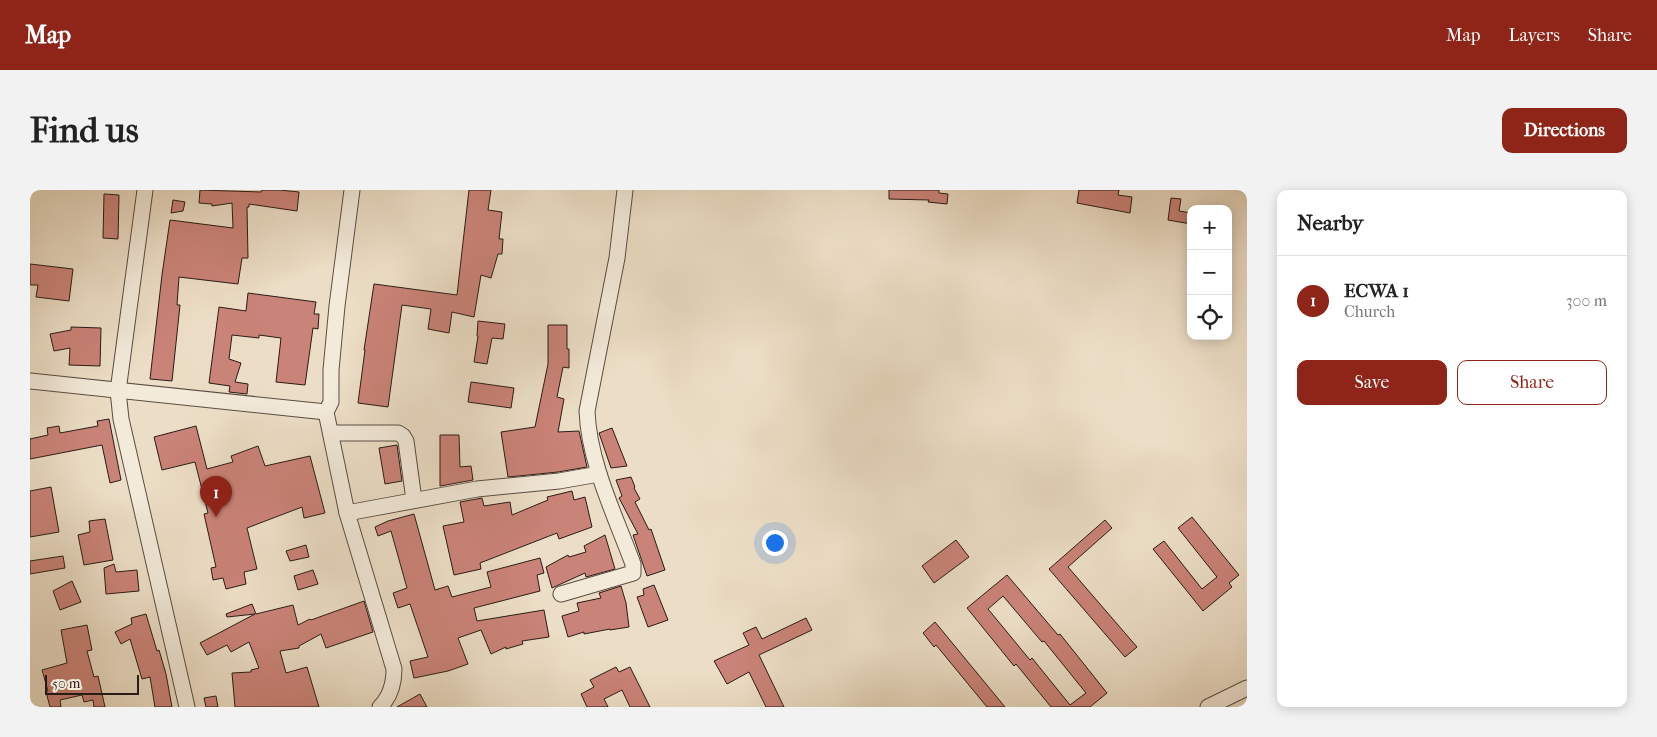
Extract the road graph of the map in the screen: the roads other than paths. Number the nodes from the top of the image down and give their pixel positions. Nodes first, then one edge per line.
1 (145, 190) edge
2 (352, 190) edge
3 (625, 190) edge
4 (30, 382) edge
5 (118, 390) junction
6 (326, 412) junction
7 (331, 433) junction
8 (600, 474) junction
9 (414, 500) junction
10 (347, 513) junction
11 (561, 594) dead end
12 (1247, 688) edge
13 (187, 707) edge
14 (380, 707) edge
15 (1208, 707) edge

1 - 5 street
2 - 6 street
3 - 8 street
4 - 5 street
5 - 6 street
5 - 13 street
6 - 7 street
7 - 9 street
7 - 10 street
8 - 9 street
8 - 11 street
9 - 10 street
10 - 14 street
12 - 15 street

